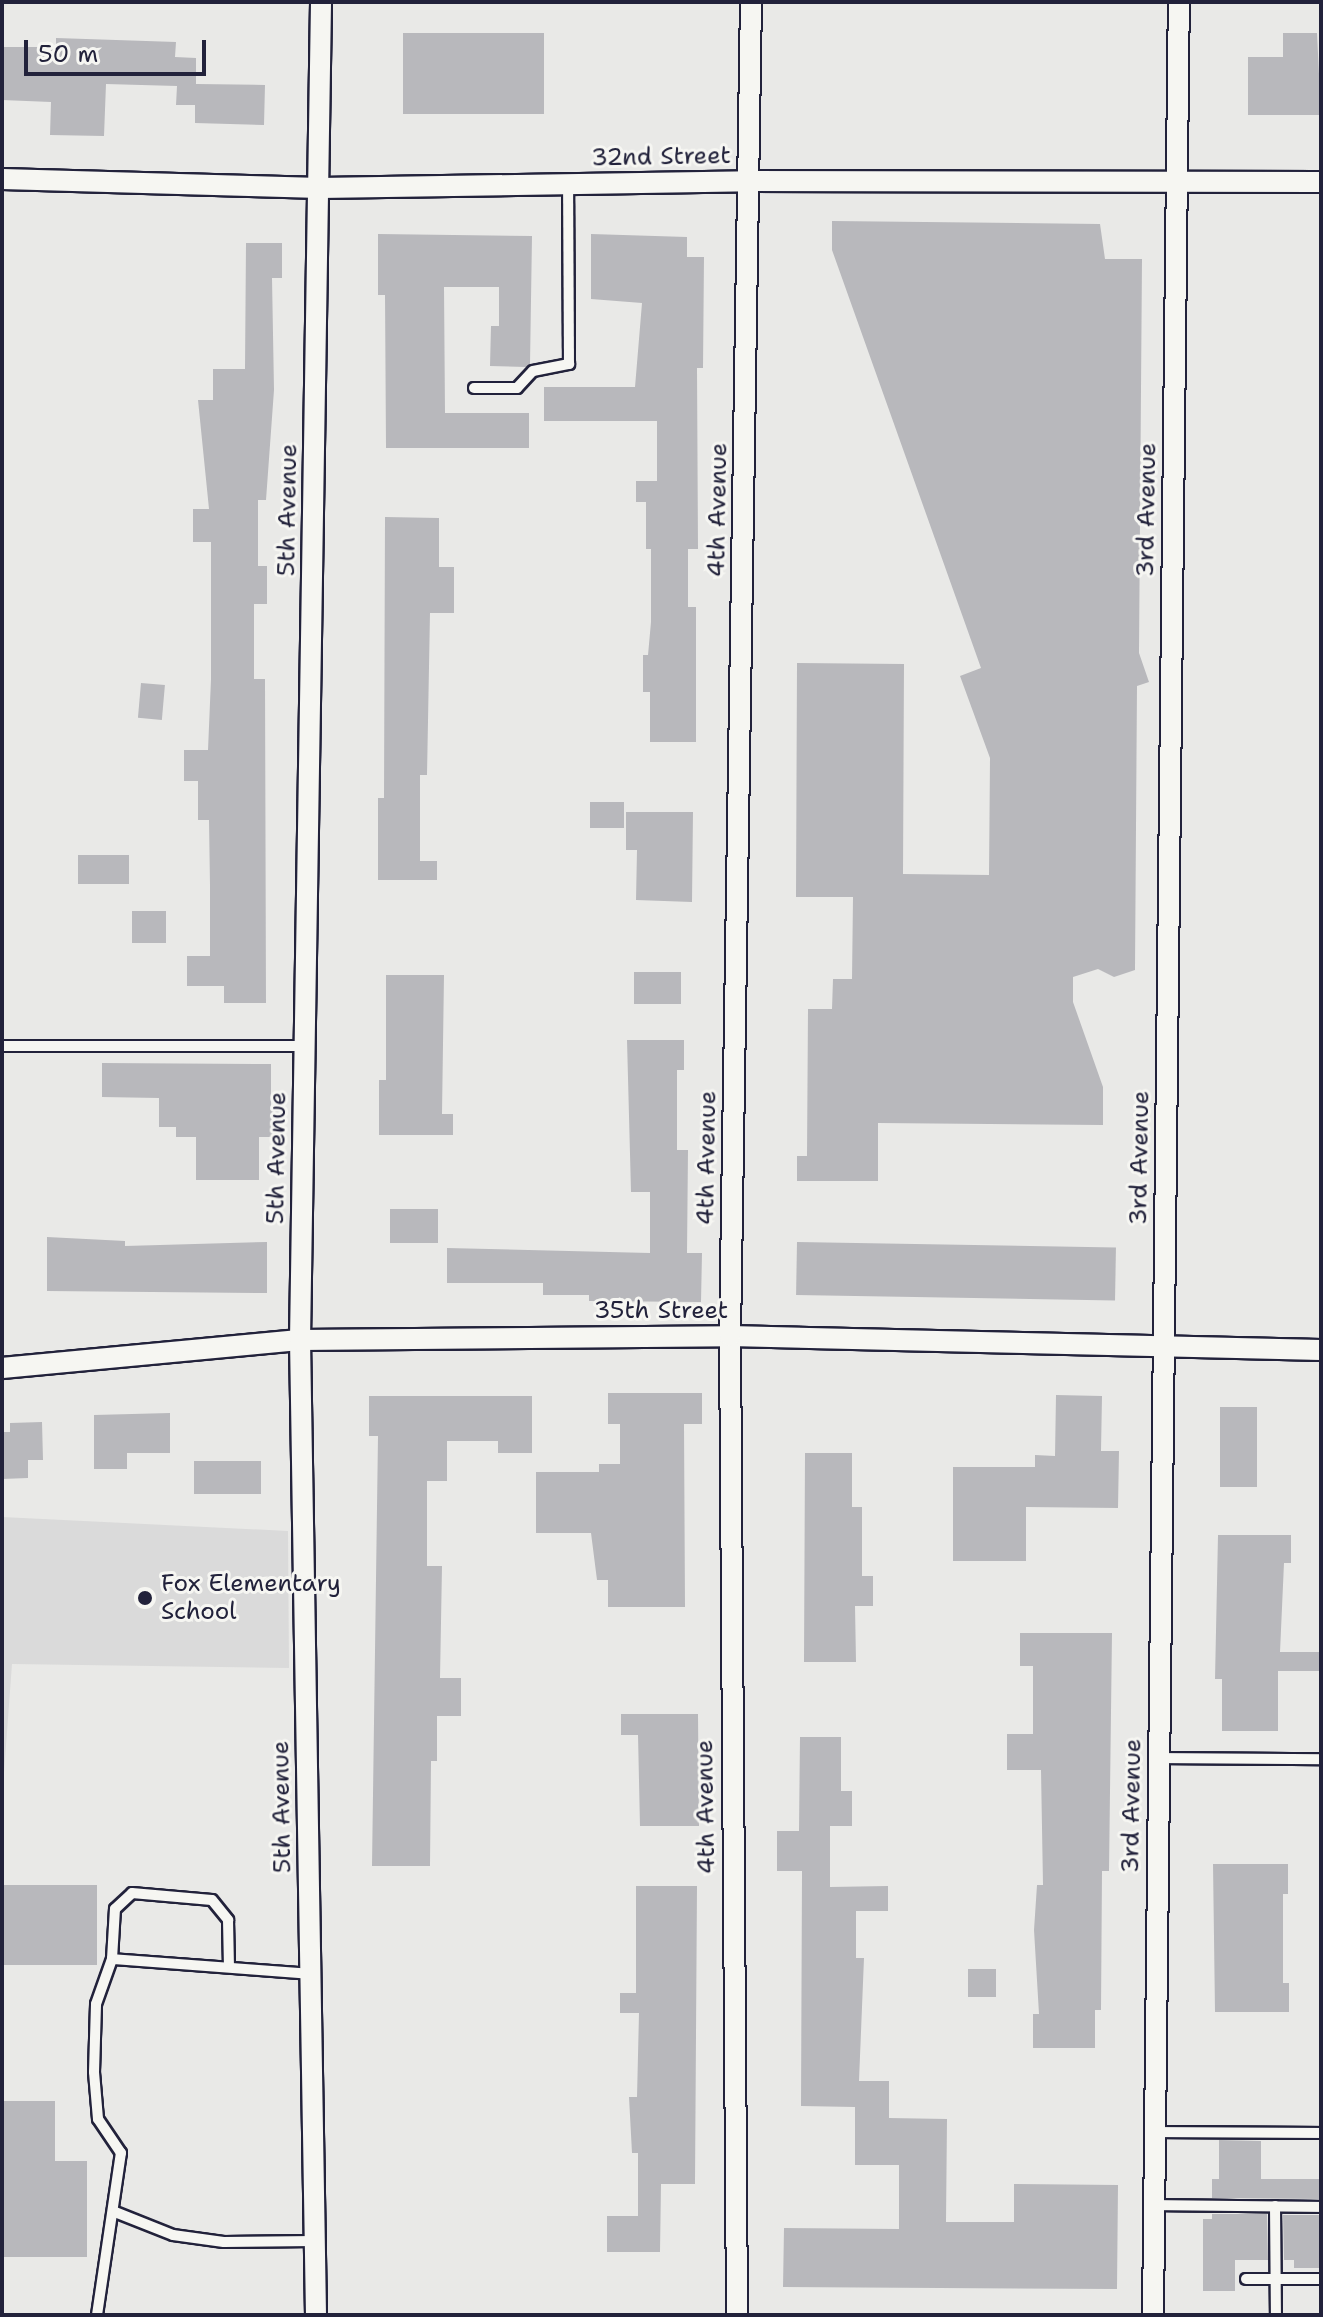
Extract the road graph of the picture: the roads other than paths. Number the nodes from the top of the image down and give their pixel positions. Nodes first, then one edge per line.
1 (321, 2) edge
2 (751, 2) edge
3 (1179, 2) edge
4 (2, 179) edge
5 (1177, 180) junction
6 (750, 181) junction
7 (1321, 182) edge
8 (568, 184) junction
9 (320, 188) junction
10 (474, 388) dead end
11 (2, 1046) edge
12 (305, 1046) junction
13 (730, 1336) junction
14 (300, 1340) junction
15 (1163, 1343) junction
16 (1321, 1350) edge
17 (2, 1368) edge
18 (1159, 1758) junction
19 (1321, 1759) edge
20 (112, 1959) junction
21 (229, 1967) junction
22 (310, 1974) junction
23 (1154, 2132) junction
24 (1321, 2133) edge
25 (1154, 2205) junction
26 (1275, 2206) junction
27 (1321, 2207) edge
28 (115, 2212) junction
29 (314, 2241) junction
30 (1246, 2279) dead end
31 (1276, 2279) junction
32 (1321, 2279) edge
33 (97, 2315) edge
34 (316, 2315) edge
35 (737, 2315) edge
36 (1153, 2315) edge
37 (1276, 2315) edge

1 - 9 street, 5th Avenue
2 - 6 street, 4th Avenue
3 - 5 street, 3rd Avenue
4 - 9 street, 32nd Street
5 - 6 street, 32nd Street
5 - 7 street, 32nd Street
5 - 15 street, 3rd Avenue
6 - 8 street, 32nd Street
6 - 13 street, 4th Avenue
8 - 9 street, 32nd Street
8 - 10 lane
9 - 12 street, 5th Avenue
11 - 12 lane
12 - 14 street, 5th Avenue
13 - 14 street, 35th Street
13 - 15 street, 35th Street
13 - 35 street, 4th Avenue
14 - 17 street, 35th Street
14 - 22 street, 5th Avenue
15 - 16 street, 35th Street
15 - 18 street, 3rd Avenue
18 - 19 lane
18 - 23 street, 3rd Avenue
20 - 21 lane
20 - 21 lane
20 - 28 lane
21 - 22 lane
22 - 29 street, 5th Avenue
23 - 24 lane
23 - 25 street, 3rd Avenue
25 - 26 lane
25 - 36 street, 3rd Avenue
26 - 27 lane
26 - 31 lane
28 - 29 lane
28 - 33 lane
29 - 34 street, 5th Avenue
30 - 31 lane
31 - 32 lane
31 - 37 lane

